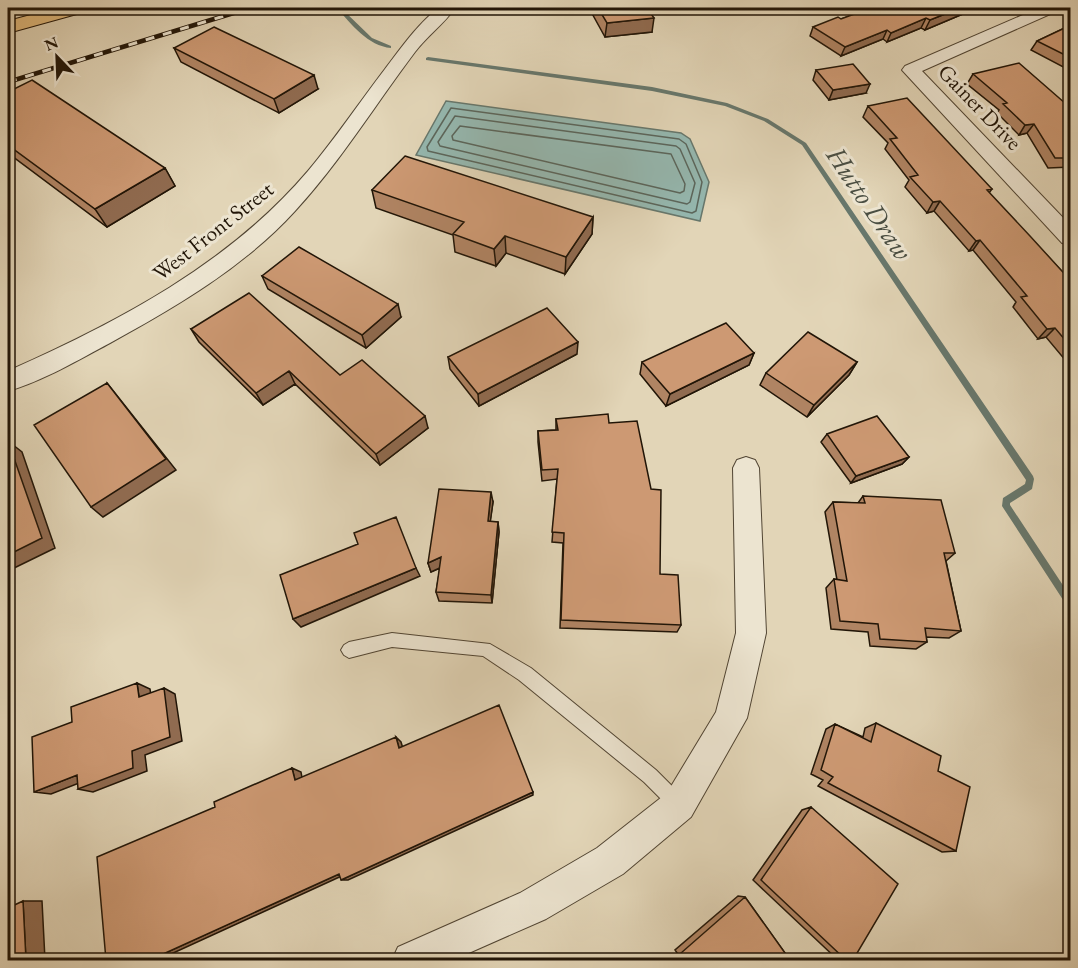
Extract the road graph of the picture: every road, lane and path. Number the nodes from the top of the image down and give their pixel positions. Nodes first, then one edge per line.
1 (77, 8) edge
2 (447, 8) edge
3 (1051, 8) edge
4 (8, 27) edge
5 (1071, 237) edge
6 (8, 381) edge
7 (746, 468) dead end
8 (348, 650) dead end
9 (679, 805) junction
10 (411, 960) edge

1 - 4 highway
2 - 6 street, West Front Street
3 - 5 street, Gainer Drive
7 - 9 street
8 - 9 lane
9 - 10 street

